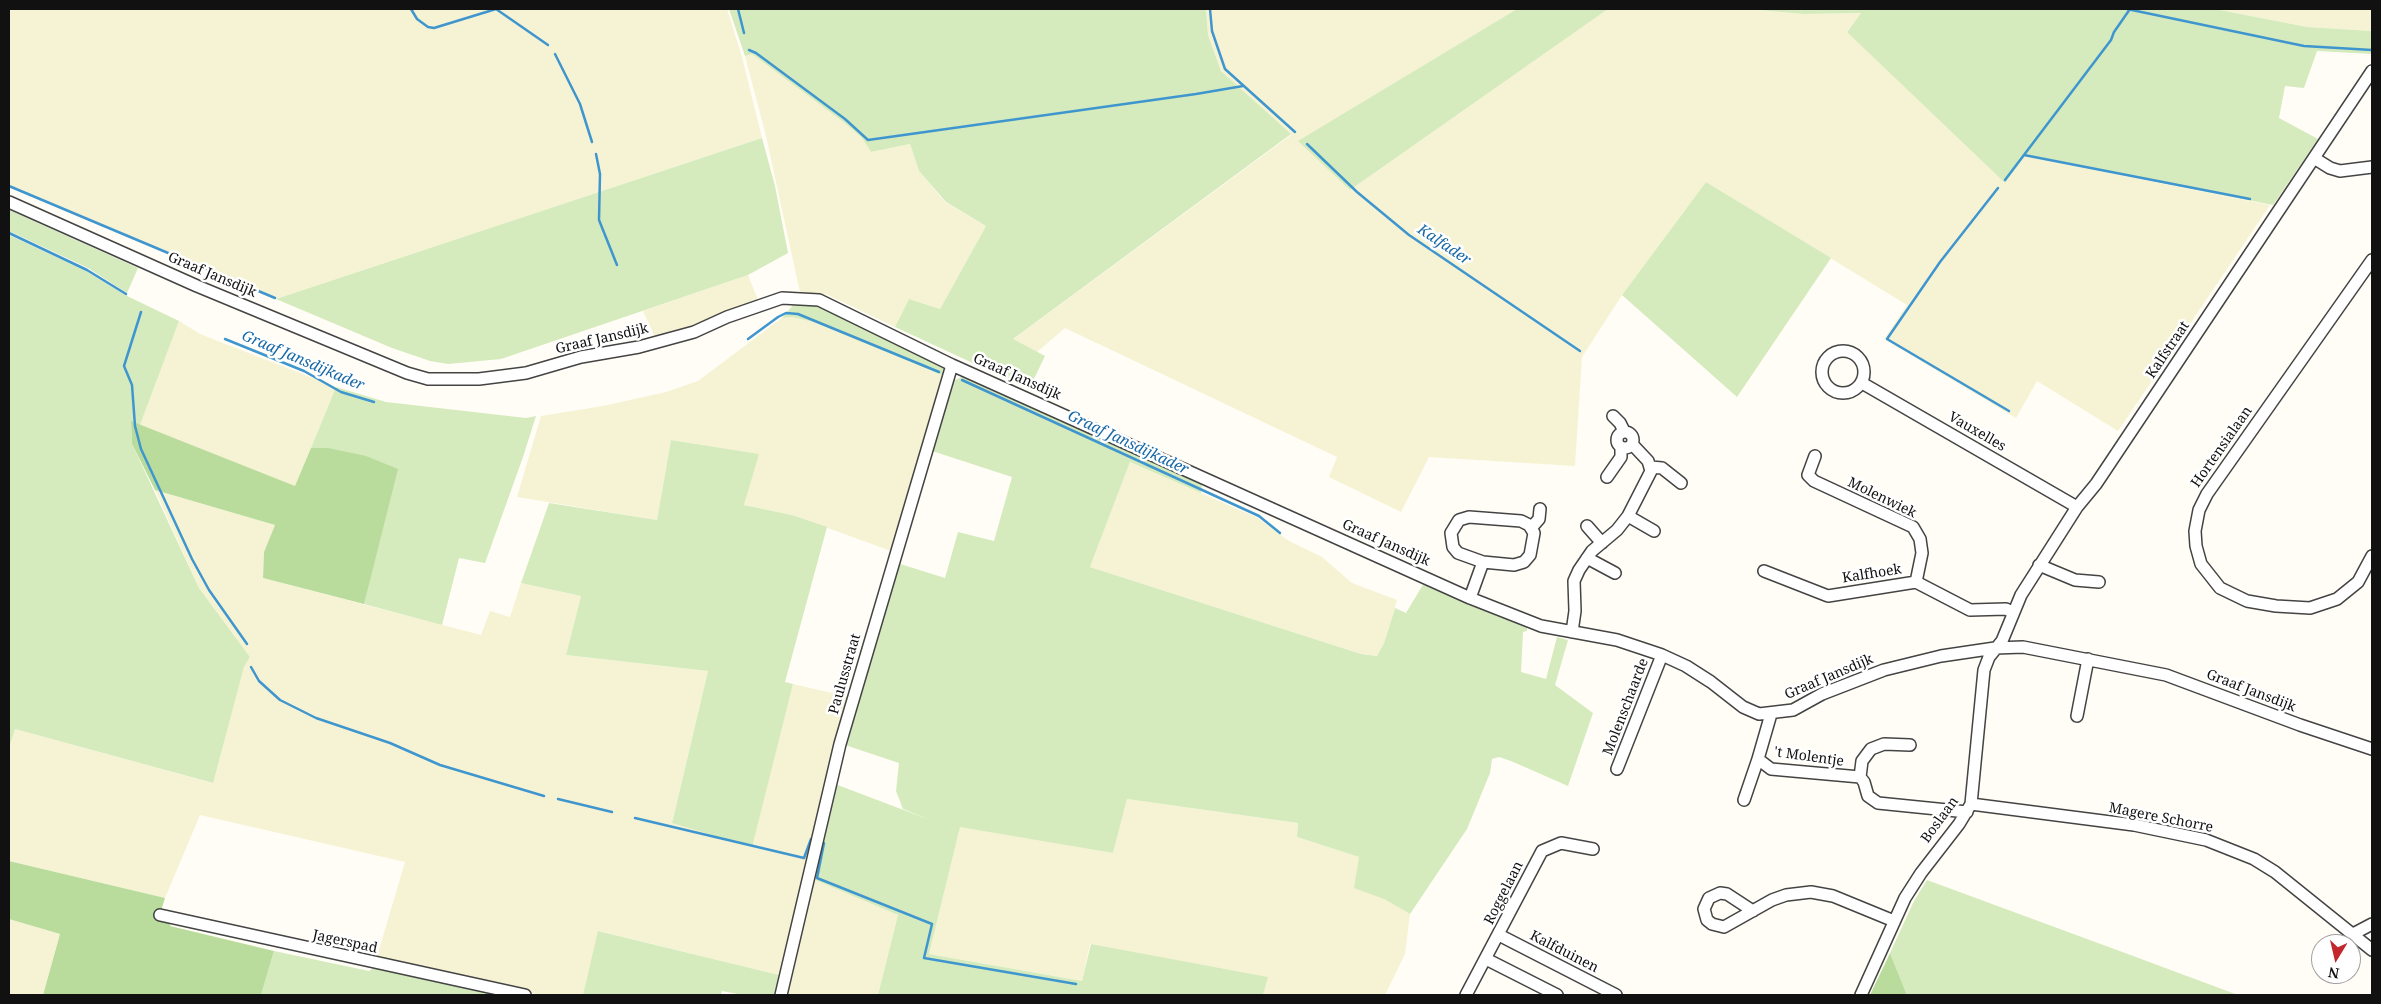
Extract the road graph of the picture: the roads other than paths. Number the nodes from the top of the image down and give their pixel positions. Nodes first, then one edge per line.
1 (2372, 71) edge
2 (2314, 158) junction
3 (2372, 167) edge
4 (9, 202) edge
5 (2372, 260) edge
6 (952, 365) junction
7 (1862, 383) dead end
8 (1613, 416) dead end
9 (1626, 446) junction
10 (1815, 456) dead end
11 (1651, 467) junction
12 (1607, 477) dead end
13 (1681, 483) dead end
14 (2077, 508) junction
15 (1540, 509) dead end
16 (1628, 516) junction
17 (1587, 526) dead end
18 (1531, 528) junction
19 (1654, 531) dead end
20 (1602, 542) junction
21 (2372, 556) edge
22 (1587, 558) junction
23 (1484, 562) junction
24 (2039, 566) junction
25 (1764, 571) dead end
26 (1615, 573) dead end
27 (1916, 582) junction
28 (2099, 582) dead end
29 (1470, 598) junction
30 (2012, 612) junction
31 (1572, 632) junction
32 (1995, 648) junction
33 (1662, 655) junction
34 (2088, 659) junction
35 (1772, 714) junction
36 (2077, 716) dead end
37 (1910, 745) dead end
38 (2372, 749) edge
39 (1758, 759) junction
40 (1617, 769) dead end
41 (1860, 777) junction
42 (1744, 800) dead end
43 (1969, 808) junction
44 (1593, 849) dead end
45 (1752, 911) dead end
46 (160, 915) dead end
47 (1894, 921) junction
48 (2372, 924) edge
49 (2353, 934) joint
50 (1499, 935) junction
51 (2361, 941) edge
52 (2372, 950) edge
53 (1486, 959) junction
54 (525, 995) edge
55 (781, 995) edge
56 (1466, 995) edge
57 (1557, 995) edge
58 (1616, 995) edge
59 (1861, 995) edge

1 - 2 street, Kalfstraat
2 - 3 street
2 - 14 street, Kalfstraat
4 - 6 street, Graaf Jansdijk
5 - 21 street, Hortensialaan
6 - 29 street, Graaf Jansdijk
6 - 55 street, Paulusstraat
7 - 14 street, Vauxelles
8 - 9 street
9 - 11 street
9 - 12 street
10 - 27 street, Molenwiek
11 - 13 street
11 - 16 street
14 - 24 street, Kalfstraat
15 - 18 street
16 - 19 street
16 - 20 street
17 - 20 street
18 - 23 street
18 - 23 street
20 - 22 street
22 - 26 street
22 - 31 street
23 - 29 street
24 - 28 street
24 - 30 street, Kalfstraat
25 - 27 street, Kalfhoek
27 - 30 street, Kalfhoek
29 - 31 street, Graaf Jansdijk
30 - 32 street, Kalfstraat
31 - 33 street, Graaf Jansdijk
32 - 34 street, Graaf Jansdijk
32 - 35 street, Graaf Jansdijk
32 - 43 street, Boslaan
33 - 35 street, Graaf Jansdijk
33 - 40 street, Molenschaarde
34 - 36 street
34 - 38 street, Graaf Jansdijk
35 - 39 street, 't Molentje
37 - 41 street, 't Molentje
39 - 41 street, 't Molentje
39 - 42 street, 't Molentje
41 - 43 street, 't Molentje
43 - 47 street, Boslaan
43 - 49 street, Magere Schorre
44 - 50 street, Roggelaan
45 - 47 street
46 - 54 street, Jagerspad
47 - 59 street, Boslaan
48 - 49 street
50 - 53 street, Roggelaan
50 - 58 street, Kalfduinen
51 - 52 street, Magere Schorre
53 - 56 street, Roggelaan
53 - 57 street

